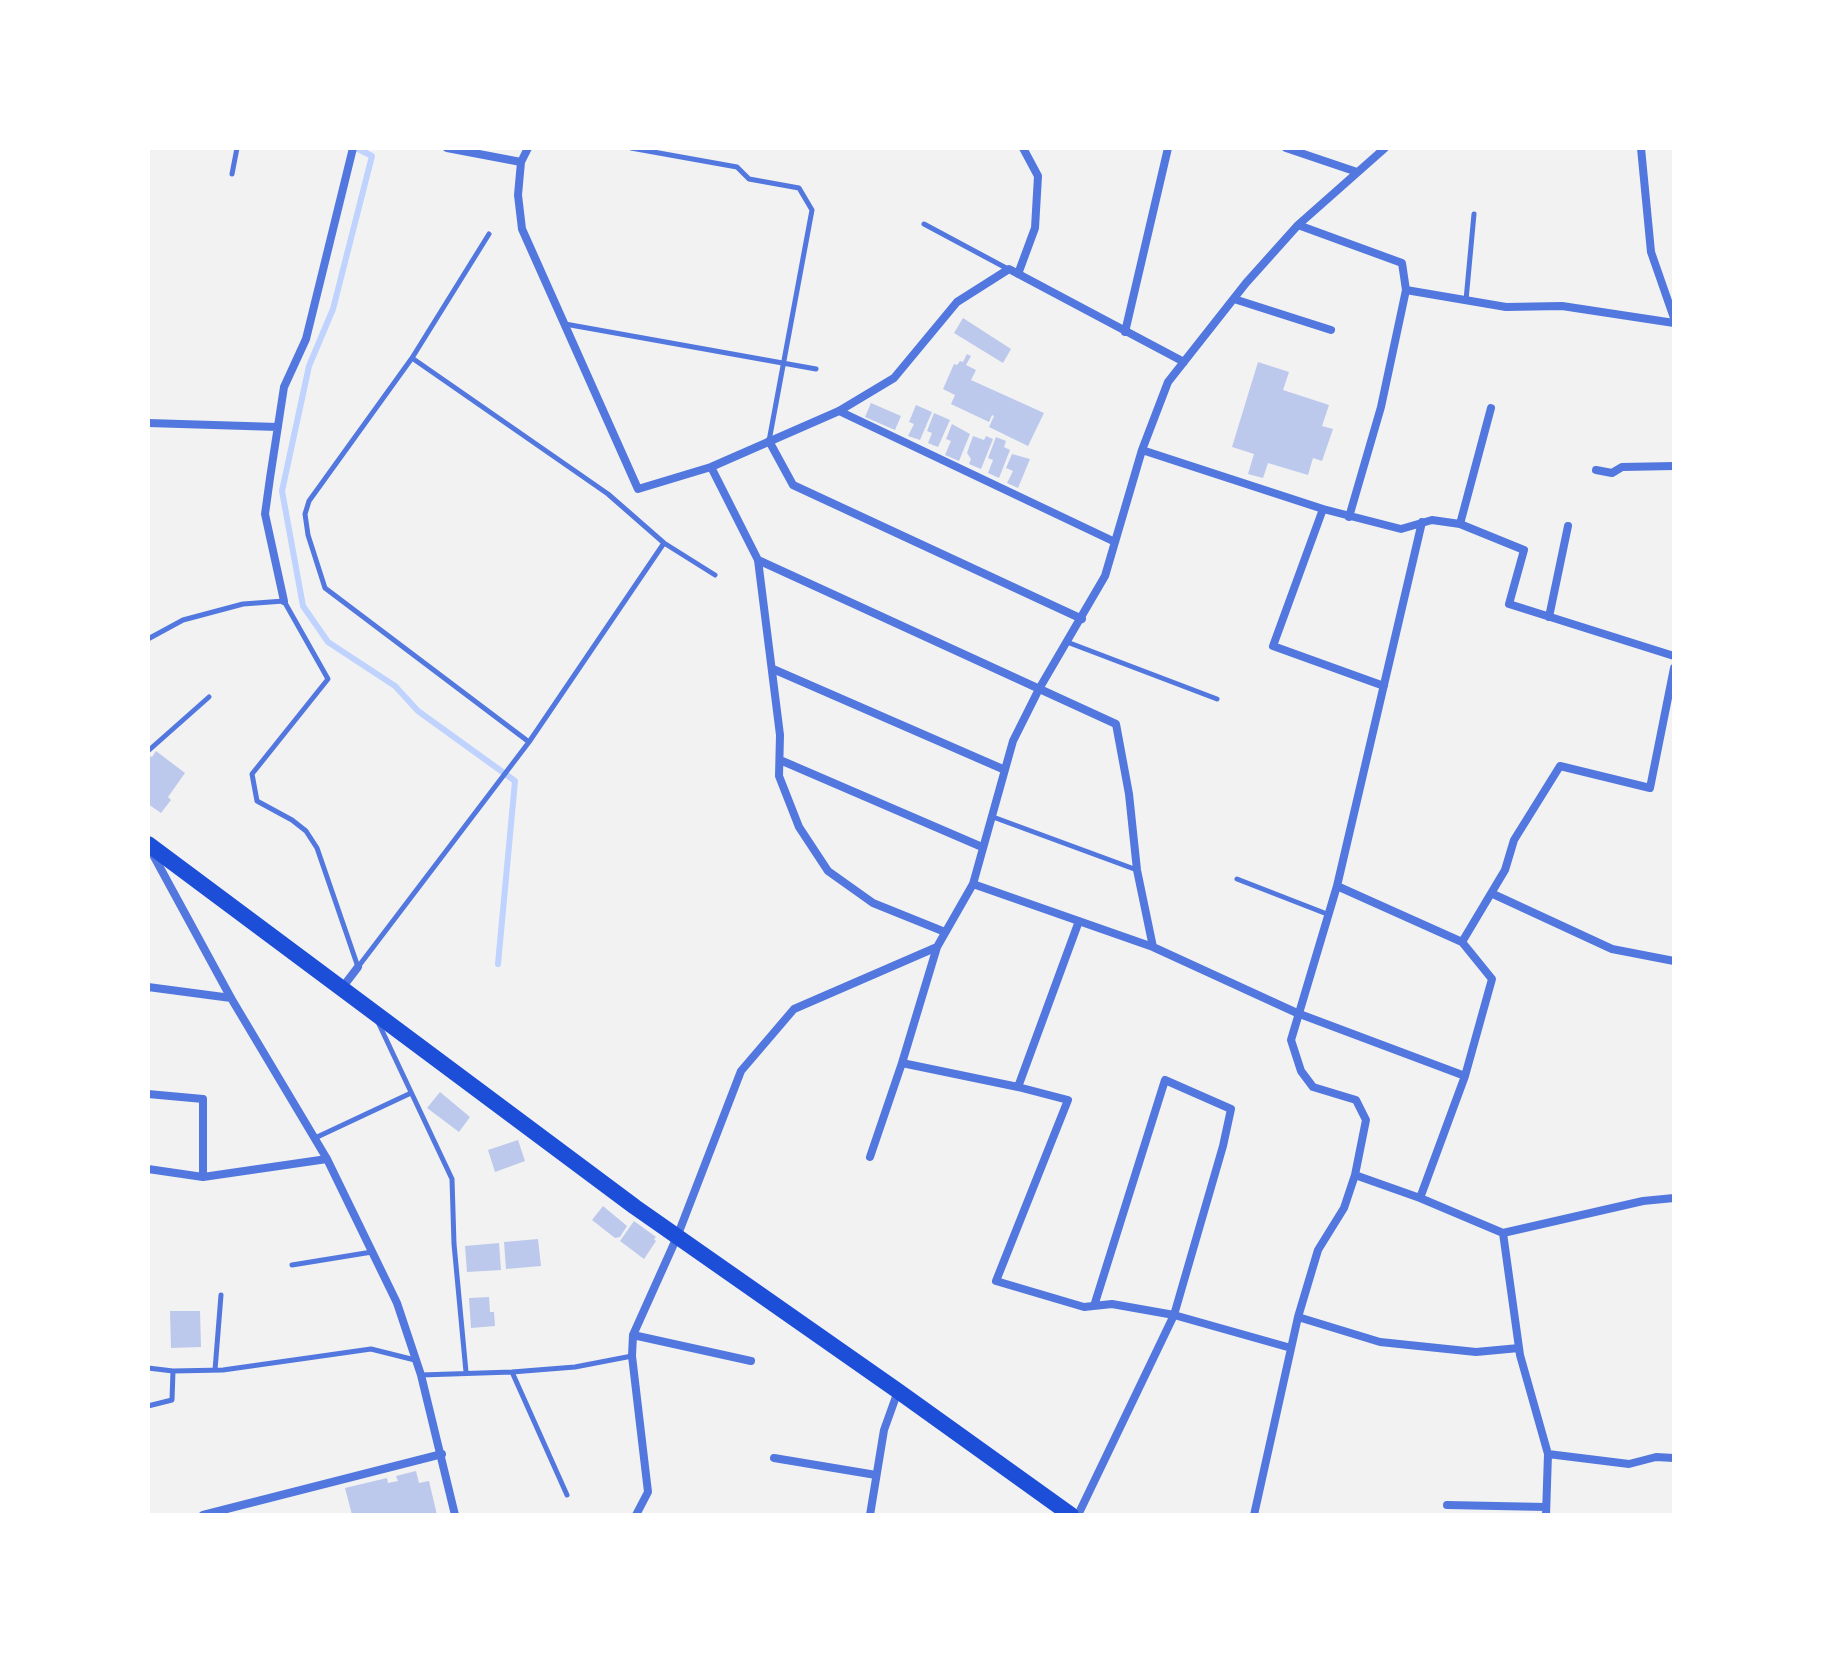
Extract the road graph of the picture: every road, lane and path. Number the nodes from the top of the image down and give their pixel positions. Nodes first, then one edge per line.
1 (237, 148) edge
2 (353, 148) edge
3 (447, 148) edge
4 (528, 148) edge
5 (631, 148) edge
6 (1023, 148) edge
7 (1168, 148) edge
8 (1286, 148) edge
9 (1385, 148) edge
10 (1641, 148) edge
11 (521, 162) junction
12 (1357, 172) junction
13 (232, 174) dead end
14 (1474, 214) dead end
15 (924, 224) dead end
16 (1298, 225) junction
17 (489, 234) dead end
18 (1014, 271) junction
19 (1406, 290) junction
20 (1234, 299) junction
21 (1465, 301) junction
22 (1674, 320) edge
23 (563, 323) junction
24 (1331, 330) dead end
25 (1125, 332) junction
26 (412, 358) junction
27 (1184, 362) junction
28 (784, 363) junction
29 (816, 369) dead end
30 (1491, 408) dead end
31 (839, 411) junction
32 (148, 423) edge
33 (278, 427) junction
34 (769, 441) junction
35 (1142, 450) junction
36 (1674, 466) edge
37 (711, 467) junction
38 (1596, 470) dead end
39 (1323, 509) junction
40 (1349, 517) junction
41 (1422, 522) junction
42 (1460, 524) junction
43 (1568, 526) dead end
44 (1115, 542) junction
45 (664, 543) junction
46 (758, 560) junction
47 (715, 575) dead end
48 (284, 601) junction
49 (1549, 617) junction
50 (1082, 619) junction
51 (148, 639) edge
52 (1067, 642) junction
53 (1674, 656) edge
54 (1674, 668) edge
55 (773, 669) junction
56 (1384, 686) junction
57 (1039, 689) junction
58 (209, 697) dead end
59 (1217, 699) dead end
60 (529, 742) junction
61 (148, 751) edge
62 (780, 760) junction
63 (1005, 770) junction
64 (992, 816) junction
65 (148, 845) edge
66 (982, 847) junction
67 (1137, 870) junction
68 (1237, 879) dead end
69 (973, 884) junction
70 (1337, 886) junction
71 (1493, 894) junction
72 (1327, 914) junction
73 (1079, 921) junction
74 (945, 932) junction
75 (1462, 942) junction
76 (937, 947) junction
77 (1153, 947) junction
78 (1674, 961) edge
79 (358, 967) junction
80 (148, 987) edge
81 (342, 988) junction
82 (231, 998) junction
83 (372, 1010) junction
84 (1297, 1013) junction
85 (902, 1063) junction
86 (1465, 1076) junction
87 (1018, 1087) junction
88 (411, 1093) junction
89 (148, 1094) edge
90 (314, 1139) junction
91 (870, 1157) dead end
92 (327, 1159) junction
93 (148, 1169) edge
94 (1355, 1175) junction
95 (203, 1177) junction
96 (1420, 1198) junction
97 (1674, 1198) edge
98 (1503, 1233) junction
99 (677, 1237) junction
100 (372, 1252) junction
101 (292, 1265) dead end
102 (221, 1295) dead end
103 (1094, 1306) junction
104 (1174, 1315) junction
105 (1298, 1317) junction
106 (633, 1335) junction
107 (1291, 1348) junction
108 (1519, 1348) junction
109 (632, 1356) junction
110 (415, 1360) junction
111 (751, 1361) dead end
112 (148, 1368) edge
113 (215, 1370) junction
114 (173, 1371) junction
115 (466, 1372) junction
116 (512, 1372) junction
117 (421, 1375) junction
118 (898, 1391) junction
119 (148, 1406) edge
120 (442, 1454) junction
121 (1548, 1454) junction
122 (774, 1458) dead end
123 (1674, 1458) edge
124 (876, 1475) junction
125 (567, 1495) dead end
126 (1447, 1505) dead end
127 (1546, 1511) edge
128 (203, 1515) edge
129 (455, 1515) edge
130 (636, 1515) edge
131 (870, 1515) edge
132 (1071, 1515) edge
133 (1078, 1515) edge
134 (1254, 1515) edge

1 - 13 lane
2 - 33 street
3 - 11 street
4 - 11 street
5 - 28 lane
6 - 18 street
7 - 25 street
8 - 12 street
9 - 12 street
10 - 22 street
11 - 23 street
12 - 16 street
14 - 21 lane
15 - 18 lane
16 - 19 street
16 - 20 street
17 - 26 lane
18 - 25 street
18 - 31 street
19 - 21 street
19 - 40 street
20 - 24 street
20 - 27 street
21 - 22 street
23 - 28 lane
23 - 37 street
25 - 27 street
26 - 45 lane
26 - 60 lane
27 - 35 street
28 - 29 lane
28 - 34 lane
30 - 42 street
31 - 34 street
31 - 44 street
32 - 33 street
33 - 48 street
34 - 37 street
34 - 50 street
35 - 39 street
35 - 44 street
36 - 38 street
37 - 46 street
39 - 40 street
39 - 56 street
40 - 41 street
41 - 42 street
41 - 56 street
42 - 49 street
43 - 49 street
44 - 50 street
45 - 47 lane
45 - 60 lane
46 - 55 street
46 - 57 street
48 - 51 lane
48 - 79 lane
49 - 53 street
50 - 52 street
52 - 57 street
52 - 59 lane
54 - 71 street
55 - 62 street
55 - 63 street
56 - 70 street
57 - 63 street
57 - 67 street
58 - 61 lane
60 - 79 lane
62 - 66 street
62 - 74 street
63 - 64 street
64 - 66 street
64 - 67 lane
65 - 81 main road
65 - 82 street
66 - 69 street
67 - 77 street
68 - 72 lane
69 - 73 street
69 - 74 street
70 - 72 street
70 - 75 street
71 - 75 street
71 - 78 street
72 - 84 street
73 - 77 street
73 - 87 street
74 - 76 street
75 - 86 street
76 - 85 street
76 - 99 street
77 - 84 street
79 - 81 street
80 - 82 street
81 - 83 main road
82 - 90 street
83 - 88 lane
83 - 99 main road
84 - 86 street
84 - 94 street
85 - 87 street
85 - 91 street
86 - 96 street
87 - 103 street
88 - 90 lane
88 - 115 lane
89 - 95 street
90 - 92 street
92 - 95 street
92 - 100 street
93 - 95 street
94 - 96 street
94 - 105 street
96 - 98 street
97 - 98 street
98 - 108 street
99 - 106 street
99 - 118 main road
100 - 101 lane
100 - 110 street
102 - 113 lane
103 - 104 street
103 - 104 street
104 - 107 street
104 - 133 street
105 - 107 street
105 - 108 street
106 - 109 street
106 - 111 street
107 - 134 street
108 - 121 street
109 - 116 lane
109 - 130 street
110 - 113 lane
110 - 117 street
112 - 114 lane
113 - 114 lane
114 - 119 lane
115 - 116 lane
115 - 117 lane
116 - 125 lane
117 - 120 street
118 - 124 street
118 - 132 main road
120 - 128 street
120 - 129 street
121 - 123 street
121 - 127 street
122 - 124 street
124 - 131 street
126 - 127 street

